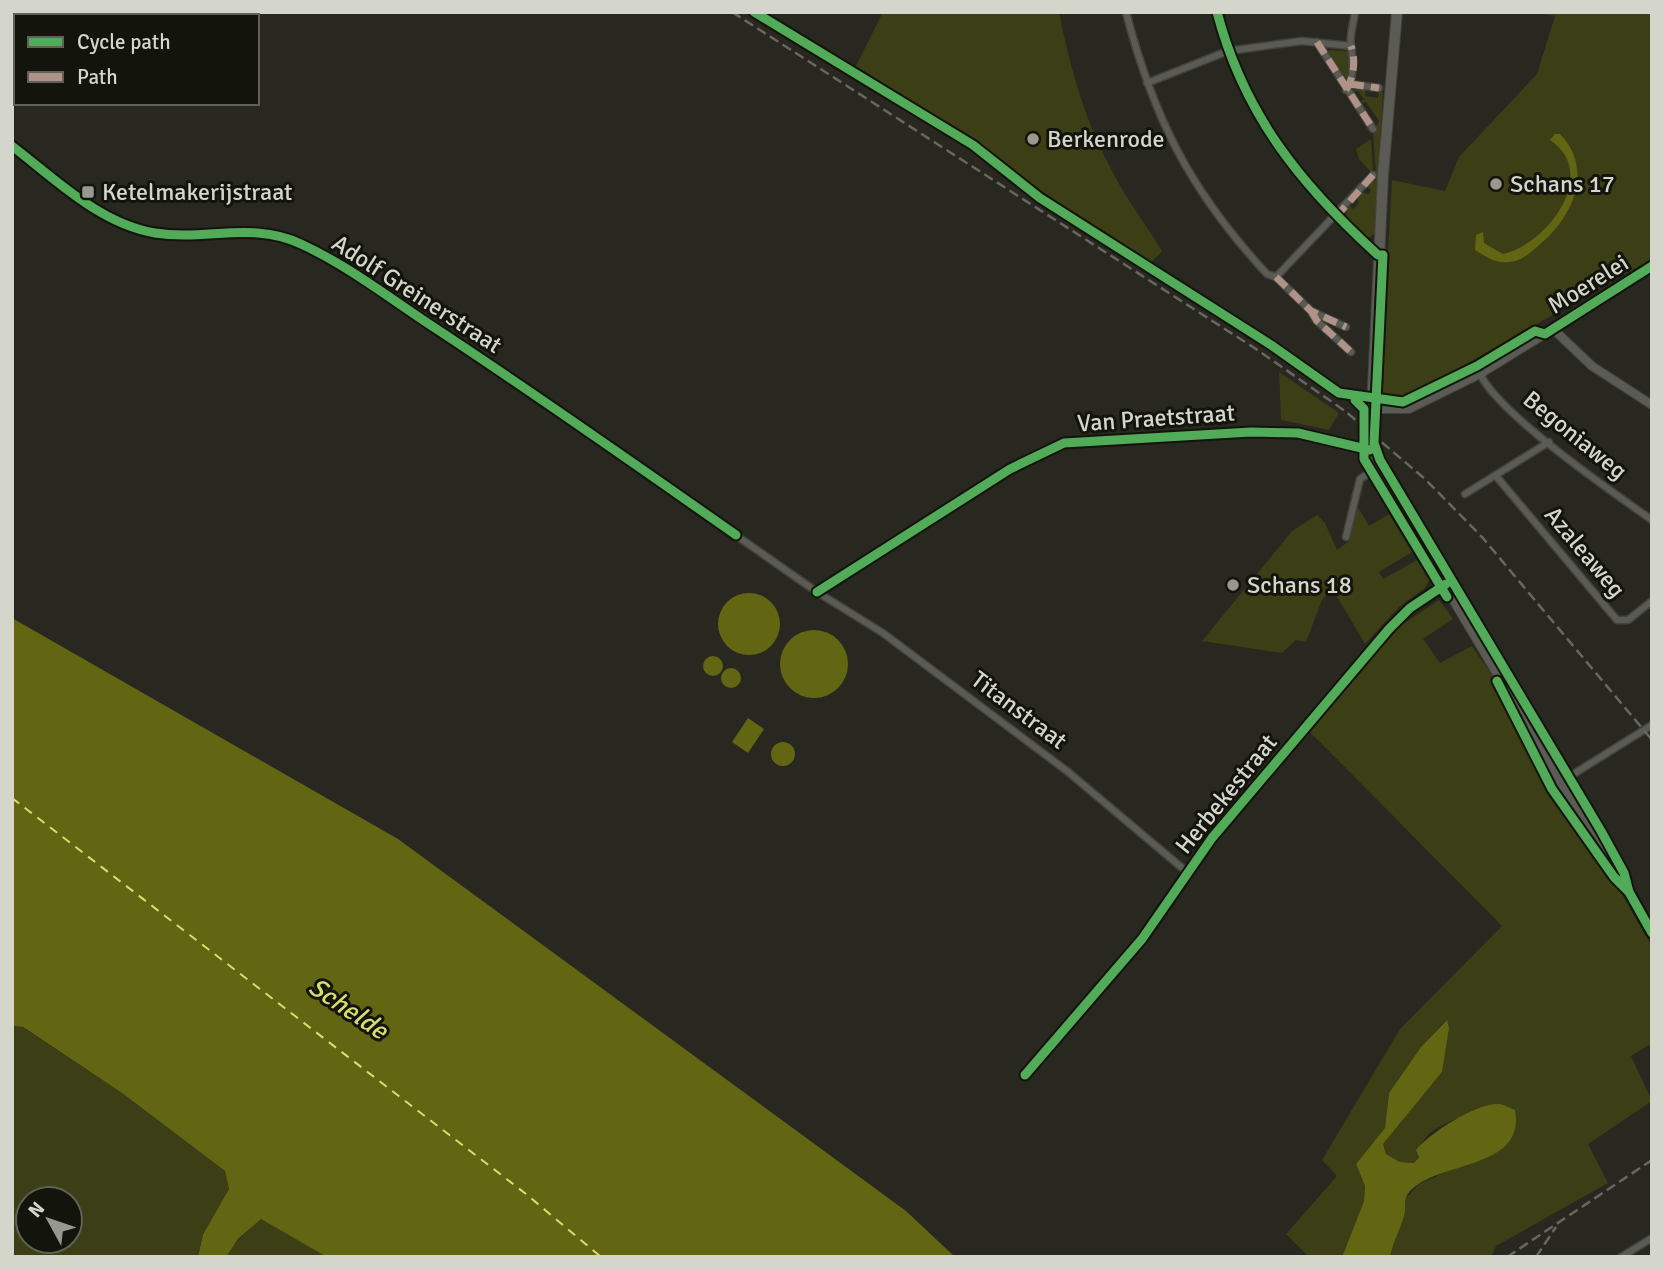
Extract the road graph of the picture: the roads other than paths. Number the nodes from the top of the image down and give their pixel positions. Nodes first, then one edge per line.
1 (1126, 12) edge
2 (1217, 12) edge
3 (1355, 12) edge
4 (1397, 12) edge
5 (1317, 42) junction
6 (1350, 46) junction
7 (1228, 51) junction
8 (1147, 82) junction
9 (1348, 87) junction
10 (1379, 88) dead end
11 (1373, 129) dead end
12 (12, 146) edge
13 (1373, 175) dead end
14 (1336, 217) junction
15 (1378, 255) junction
16 (1652, 266) edge
17 (1276, 277) junction
18 (1311, 311) junction
19 (1346, 327) dead end
20 (1553, 329) junction
21 (1350, 352) dead end
22 (1480, 374) junction
23 (1652, 405) edge
24 (1369, 409) junction
25 (1549, 442) junction
26 (1370, 450) junction
27 (1377, 468) junction
28 (1496, 476) junction
29 (1465, 494) dead end
30 (1652, 520) edge
31 (1346, 537) dead end
32 (1446, 584) junction
33 (817, 592) junction
34 (1652, 601) edge
35 (1506, 687) junction
36 (1652, 725) edge
37 (1564, 780) junction
38 (1187, 872) junction
39 (1623, 882) junction
40 (1652, 933) edge
41 (1026, 1075) dead end
42 (1652, 1238) edge
43 (1621, 1257) edge

1 - 8 street
2 - 7 street
3 - 6 street
4 - 15 main road
5 - 6 street
5 - 7 street
5 - 9 street
6 - 9 street
7 - 8 street
7 - 14 street
8 - 17 street
9 - 10 street
9 - 11 street
12 - 33 street, Adolf Greinerstraat
13 - 14 street
14 - 15 street
14 - 17 street
15 - 24 main road
16 - 20 street, Moerelei
17 - 18 street
18 - 19 street
18 - 21 street
20 - 22 street, Moerelei
20 - 23 street
22 - 24 street, Moerelei
22 - 25 street, Begoniaweg
24 - 26 main road
25 - 28 street
25 - 30 street, Begoniaweg
26 - 27 main road
26 - 33 street, Van Praetstraat
27 - 31 street
27 - 32 main road
28 - 29 street
28 - 34 street, Azaleaweg
32 - 35 main road
32 - 38 street, Herbekestraat
33 - 38 street, Titanstraat
35 - 37 main road
35 - 39 main road
36 - 37 street
37 - 39 main road
38 - 41 street, Herbekestraat
39 - 40 main road
42 - 43 street

